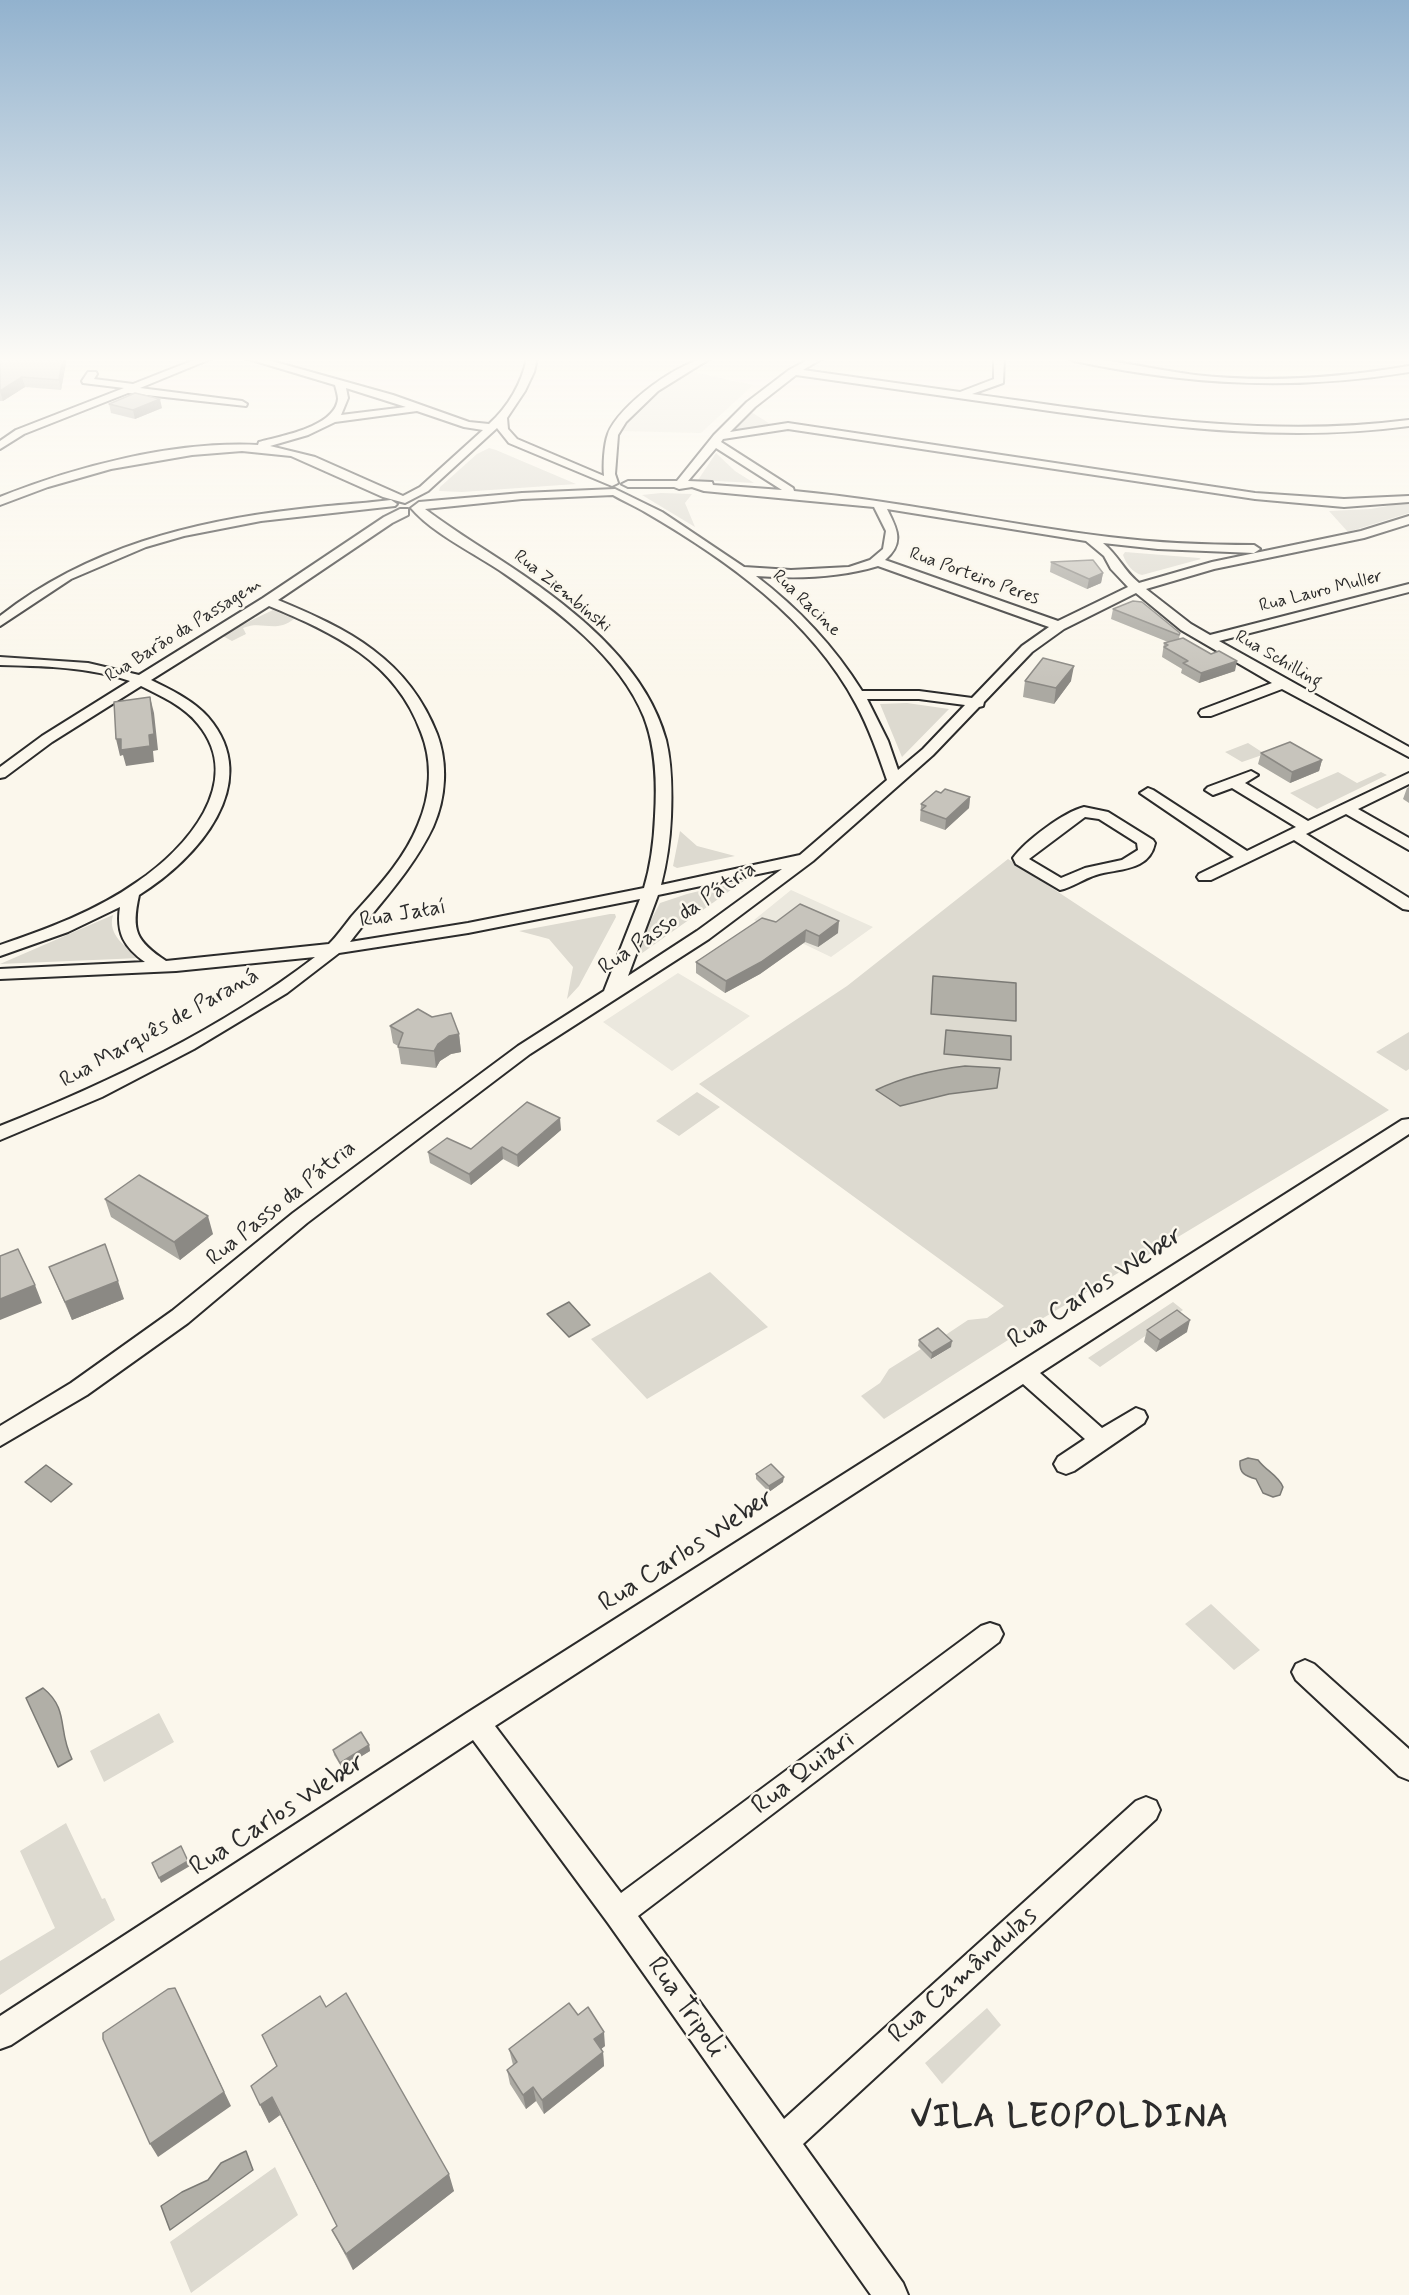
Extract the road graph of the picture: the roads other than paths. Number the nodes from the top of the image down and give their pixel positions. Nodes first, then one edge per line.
1 (109, 465) edge
2 (321, 465) edge
3 (450, 465) edge
4 (567, 465) edge
5 (610, 465) edge
6 (699, 465) edge
7 (746, 465) edge
8 (1049, 465) edge
9 (589, 475) junction
10 (687, 483) junction
11 (767, 484) junction
12 (622, 488) junction
13 (424, 489) junction
14 (577, 493) junction
15 (830, 498) junction
16 (1409, 499) edge
17 (470, 500) junction
18 (0, 501) edge
19 (878, 504) junction
20 (401, 508) junction
21 (1409, 520) edge
22 (1091, 540) junction
23 (1134, 545) junction
24 (1302, 548) junction
25 (1197, 549) junction
26 (1109, 554) junction
27 (877, 561) junction
28 (1212, 566) junction
29 (743, 571) junction
30 (1136, 588) junction
31 (1409, 588) edge
32 (268, 601) junction
33 (0, 622) edge
34 (1059, 626) junction
35 (1207, 640) junction
36 (0, 661) edge
37 (139, 680) junction
38 (1283, 684) junction
39 (860, 695) junction
40 (978, 703) junction
41 (1206, 713) dead end
42 (1409, 753) edge
43 (0, 774) edge
44 (1251, 775) dead end
45 (1409, 778) edge
46 (895, 782) junction
47 (1233, 782) junction
48 (1213, 790) dead end
49 (1148, 793) dead end
50 (1346, 808) junction
51 (1301, 830) junction
52 (1409, 845) edge
53 (1246, 857) junction
54 (807, 858) junction
55 (1124, 865) joint
56 (1205, 877) dead end
57 (651, 891) junction
58 (132, 892) junction
59 (1409, 905) edge
60 (335, 948) junction
61 (0, 951) edge
62 (162, 966) junction
63 (0, 974) edge
64 (612, 993) junction
65 (1409, 1125) edge
66 (0, 1133) edge
67 (1023, 1371) junction
68 (1136, 1417) dead end
69 (0, 1437) edge
70 (1101, 1440) junction
71 (1066, 1464) dead end
72 (990, 1634) dead end
73 (1305, 1672) dead end
74 (476, 1722) junction
75 (1409, 1767) edge
76 (1146, 1810) dead end
77 (618, 1913) junction
78 (0, 2034) edge
79 (781, 2143) junction
80 (891, 2295) edge

1 - 18 street
2 - 20 street, Rua Ziembinski
3 - 13 street, Rua Barão da Passagem
4 - 9 street, Rua Racine
5 - 12 street
6 - 10 street
7 - 11 street
8 - 16 street
9 - 12 street, Rua Racine
9 - 14 street
10 - 11 street
10 - 12 street
10 - 15 street
11 - 15 street
12 - 14 street
12 - 29 street, Rua Racine
13 - 17 street
13 - 20 street, Rua Barão da Passagem
14 - 17 street
15 - 19 street
17 - 20 street
19 - 22 street
19 - 27 street
20 - 32 street, Rua Barão da Passagem
20 - 33 street
20 - 57 street, Rua Ziembinski
21 - 24 street, Rua Passo da Pátria
22 - 23 street
22 - 26 street, Rua Schilling
23 - 25 street
23 - 26 street
24 - 25 street
24 - 28 street, Rua Passo da Pátria
25 - 28 street
26 - 30 street, Rua Schilling
27 - 29 street
27 - 34 street, Rua Porteiro Peres
28 - 30 street, Rua Passo da Pátria
29 - 39 street, Rua Racine
30 - 34 street, Rua Passo da Pátria
30 - 35 street, Rua Schilling
31 - 35 street, Rua Lauro Muller
32 - 37 street, Rua Barão da Passagem
32 - 60 street, Rua Marquês de Paraná
34 - 40 street, Rua Passo da Pátria
35 - 38 street, Rua Schilling
36 - 37 street
37 - 43 street, Rua Barão da Passagem
37 - 58 street
38 - 41 street
38 - 42 street, Rua Schilling
39 - 40 street
39 - 46 street, Rua Racine
40 - 46 street, Rua Passo da Pátria
44 - 47 street
45 - 50 street
46 - 54 street, Rua Passo da Pátria
47 - 48 street
47 - 51 street
49 - 53 street
50 - 51 street
50 - 52 street
51 - 53 street
51 - 59 street
53 - 56 street
54 - 57 street, Rua Jataí
54 - 64 street, Rua Passo da Pátria
55 - 55 street
57 - 60 street, Rua Jataí
57 - 64 street, Rua Ziembinski
58 - 61 street
58 - 62 street
60 - 62 street, Rua Jataí
60 - 66 street, Rua Marquês de Paraná
62 - 63 street, Rua Jataí
64 - 69 street, Rua Passo da Pátria
65 - 67 street, Rua Carlos Weber
67 - 70 street
67 - 74 street, Rua Carlos Weber
68 - 70 street
70 - 71 street
72 - 77 street, Rua Quiari
73 - 75 street
74 - 77 street, Rua Tripoli
74 - 78 street, Rua Carlos Weber
76 - 79 street, Rua Camândulas
77 - 79 street, Rua Tripoli
79 - 80 street, Rua Tripoli

